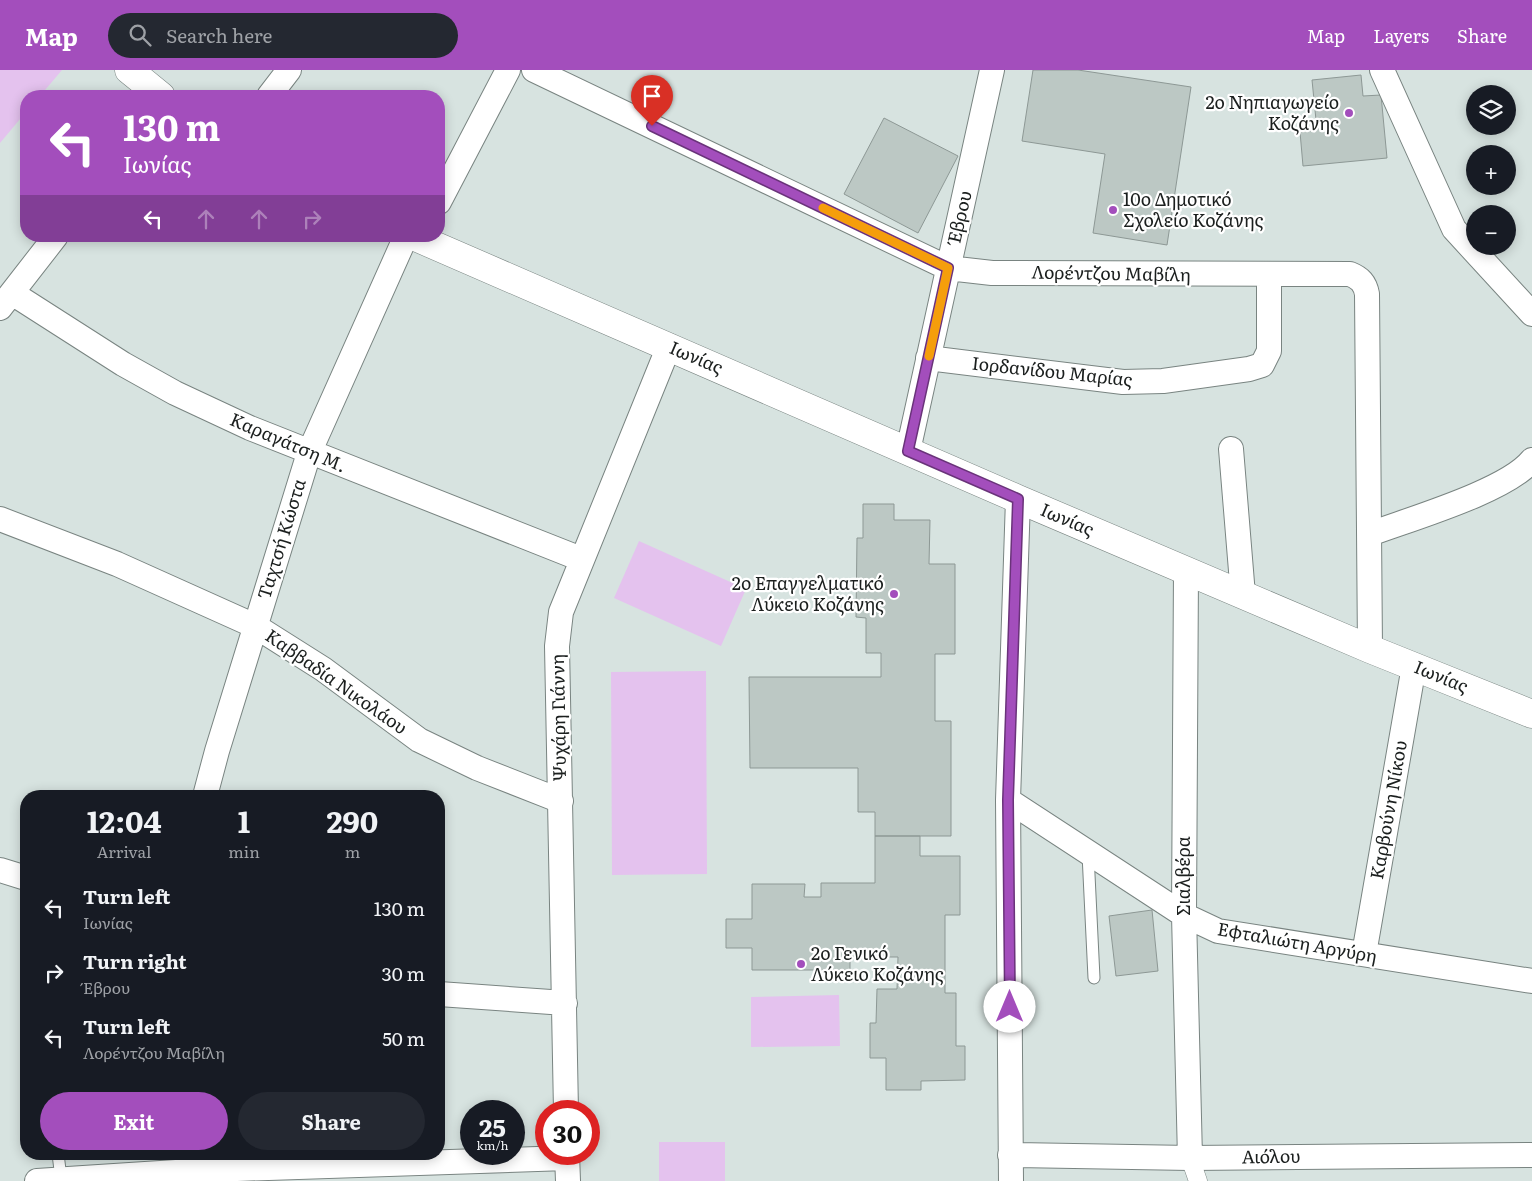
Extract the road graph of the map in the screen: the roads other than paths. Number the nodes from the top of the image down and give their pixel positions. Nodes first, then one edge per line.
1 (289, 70) edge
2 (508, 70) edge
3 (534, 70) edge
4 (992, 70) edge
5 (1382, 70) edge
6 (274, 90) edge
7 (445, 191) edge
8 (51, 242) edge
9 (413, 242) edge
10 (427, 242) edge
11 (948, 268) junction
12 (1269, 275) junction
13 (6, 301) edge
14 (1532, 314) edge
15 (668, 346) junction
16 (928, 358) junction
17 (1231, 449) dead end
18 (908, 451) junction
19 (309, 452) junction
20 (1531, 463) edge
21 (1018, 499) junction
22 (0, 519) edge
23 (1370, 534) junction
24 (581, 559) junction
25 (1186, 570) junction
26 (1243, 595) junction
27 (255, 626) junction
28 (1370, 649) junction
29 (1414, 666) junction
30 (1532, 714) edge
31 (208, 790) edge
32 (1008, 800) junction
33 (560, 801) junction
34 (1088, 852) junction
35 (0, 870) edge
36 (20, 876) edge
37 (1184, 915) junction
38 (1364, 954) junction
39 (1094, 978) dead end
40 (1532, 981) edge
41 (445, 994) edge
42 (565, 1003) junction
43 (566, 1100) edge
44 (1010, 1155) junction
45 (1532, 1155) edge
46 (1190, 1158) junction
47 (59, 1160) edge
48 (537, 1165) edge
49 (207, 1176) edge
50 (61, 1178) junction
51 (37, 1181) edge
52 (1010, 1181) edge
53 (1198, 1181) edge

1 - 6 street
2 - 7 street
3 - 11 street, Λορέντζου Μαβίλη
4 - 11 street, Έβρου
5 - 14 street
8 - 13 street
9 - 19 street, Ταχτσή Κώστα
10 - 15 main road, Ιωνίας
11 - 12 street, Λορέντζου Μαβίλη
11 - 16 street, Έβρου
12 - 16 street, Ιορδανίδου Μαρίας
12 - 23 street, Λορέντζου Μαβίλη
13 - 19 street, Καραγάτση Μ.
15 - 18 main road, Ιωνίας
15 - 24 street, Ψυχάρη Γιάννη
16 - 18 street, Έβρου
17 - 26 street
18 - 21 main road, Ιωνίας
19 - 24 street, Καραγάτση Μ.
19 - 27 street, Ταχτσή Κώστα
20 - 23 street
21 - 25 main road, Ιωνίας
21 - 32 street
22 - 27 street, Καββαδία Νικολάου
23 - 28 street, Λορέντζου Μαβίλη
24 - 33 street, Ψυχάρη Γιάννη
25 - 26 main road, Ιωνίας
25 - 37 street, Σιαλβέρα
26 - 28 main road, Ιωνίας
27 - 31 street, Ταχτσή Κώστα
27 - 33 street, Καββαδία Νικολάου
28 - 29 main road, Ιωνίας
29 - 30 main road, Ιωνίας
29 - 38 street, Καρβούνη Νίκου
32 - 34 street, Εφταλιώτη Αργύρη
32 - 44 street
33 - 42 street, Ψυχάρη Γιάννη
34 - 37 street, Εφταλιώτη Αργύρη
34 - 39 lane
35 - 36 street
37 - 38 street, Εφταλιώτη Αργύρη
37 - 46 street, Σιαλβέρα
38 - 40 street, Εφταλιώτη Αργύρη
41 - 42 street
42 - 43 street, Ψυχάρη Γιάννη
44 - 46 street, Αιόλου
44 - 52 street
45 - 46 street, Αιόλου
46 - 53 street, Σιαλβέρα
47 - 50 lane
48 - 49 street
49 - 50 street
50 - 51 street

